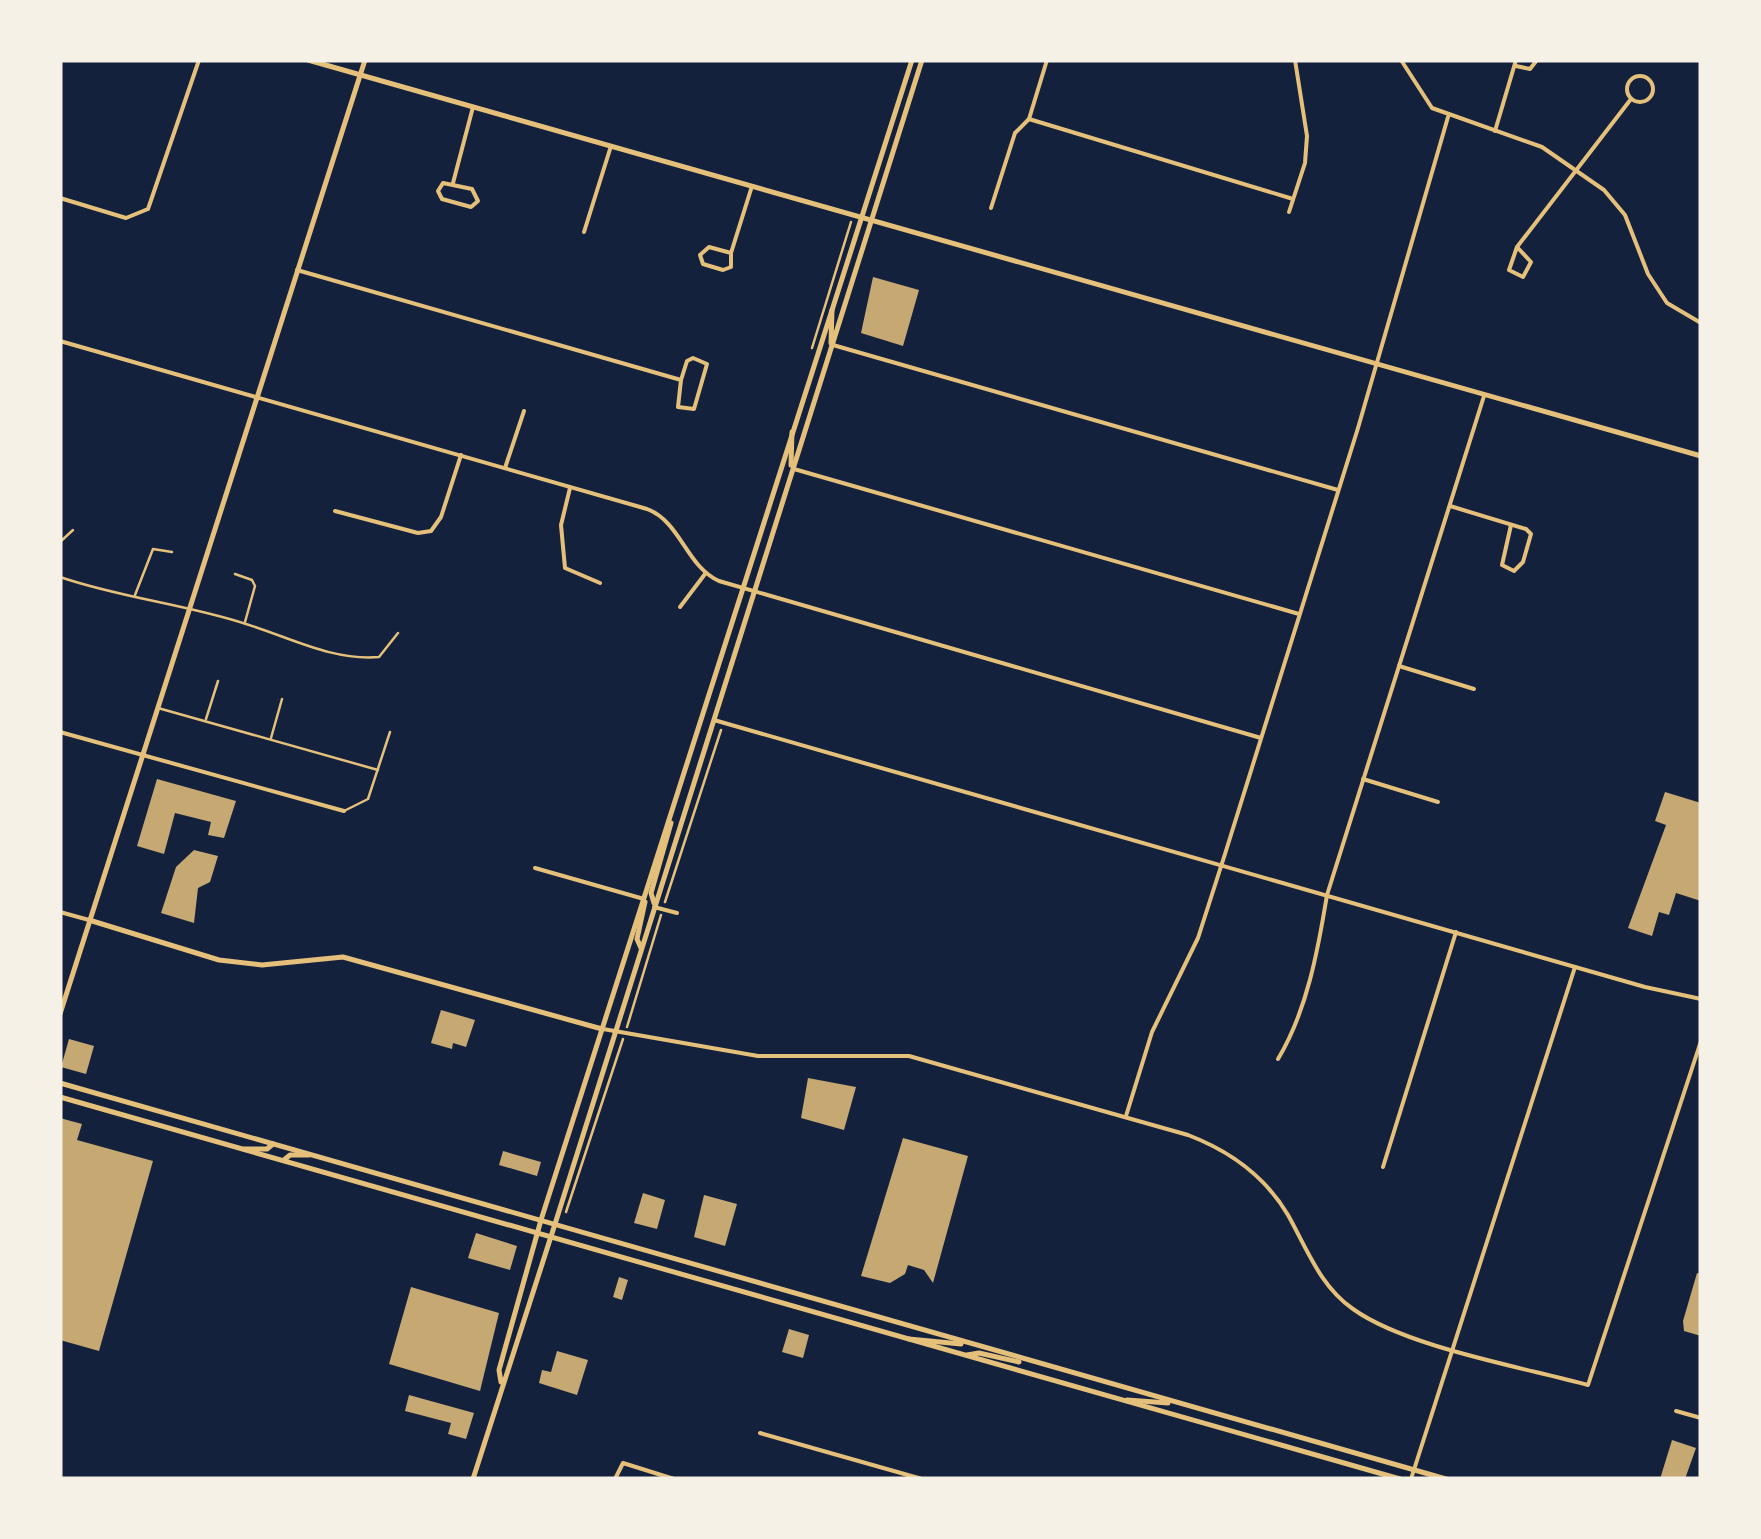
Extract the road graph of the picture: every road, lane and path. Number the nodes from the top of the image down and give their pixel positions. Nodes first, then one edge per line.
1 (200, 60) edge
2 (308, 60) edge
3 (365, 60) edge
4 (912, 60) edge
5 (922, 60) edge
6 (1047, 60) edge
7 (1295, 60) edge
8 (1401, 60) edge
9 (1537, 60) edge
10 (1516, 63) edge
11 (361, 75) junction
12 (1631, 99) junction
13 (474, 107) junction
14 (1448, 117) junction
15 (1029, 119) junction
16 (1495, 132) junction
17 (611, 146) junction
18 (1576, 168) junction
19 (453, 182) junction
20 (752, 186) junction
21 (60, 198) edge
22 (1293, 200) junction
23 (990, 208) dead end
24 (1289, 212) dead end
25 (861, 216) junction
26 (872, 220) junction
27 (850, 227) dead end
28 (584, 232) dead end
29 (1516, 247) junction
30 (731, 252) junction
31 (297, 270) junction
32 (832, 307) junction
33 (1701, 322) edge
34 (60, 341) edge
35 (832, 345) junction
36 (810, 354) dead end
37 (1376, 366) junction
38 (682, 380) junction
39 (1484, 396) junction
40 (256, 397) junction
41 (524, 411) dead end
42 (792, 432) junction
43 (460, 455) junction
44 (1701, 456) edge
45 (506, 468) junction
46 (792, 468) junction
47 (570, 488) junction
48 (1338, 490) junction
49 (1450, 506) junction
50 (335, 511) dead end
51 (1511, 525) junction
52 (73, 530) dead end
53 (60, 542) edge
54 (172, 552) dead end
55 (235, 574) dead end
56 (705, 574) junction
57 (60, 577) edge
58 (600, 584) dead end
59 (742, 589) junction
60 (752, 592) junction
61 (135, 596) junction
62 (680, 607) dead end
63 (188, 610) junction
64 (1299, 614) junction
65 (244, 623) junction
66 (398, 633) dead end
67 (1398, 666) junction
68 (218, 680) dead end
69 (1474, 688) dead end
70 (282, 699) dead end
71 (157, 708) junction
72 (714, 720) junction
73 (205, 721) junction
74 (720, 730) dead end
75 (60, 732) edge
76 (390, 732) dead end
77 (1261, 738) junction
78 (271, 740) junction
79 (141, 755) junction
80 (378, 770) junction
81 (1364, 779) junction
82 (1438, 802) dead end
83 (344, 811) joint
84 (670, 815) junction
85 (1222, 865) junction
86 (535, 868) dead end
87 (1328, 895) junction
88 (644, 899) junction
89 (654, 907) junction
90 (663, 910) junction
91 (60, 912) edge
92 (677, 913) dead end
93 (89, 920) junction
94 (1456, 932) junction
95 (642, 948) junction
96 (1575, 967) junction
97 (1701, 999) edge
98 (60, 1014) edge
99 (629, 1022) dead end
100 (602, 1029) junction
101 (616, 1032) junction
102 (1701, 1041) edge
103 (622, 1042) dead end
104 (1278, 1059) dead end
105 (60, 1083) edge
106 (60, 1097) edge
107 (1126, 1116) junction
108 (273, 1144) junction
109 (244, 1149) junction
110 (312, 1155) junction
111 (284, 1160) junction
112 (1383, 1167) dead end
113 (580, 1170) dead end
114 (541, 1220) junction
115 (555, 1224) junction
116 (538, 1233) junction
117 (551, 1237) junction
118 (906, 1340) junction
119 (962, 1342) junction
120 (1450, 1347) junction
121 (964, 1356) junction
122 (1022, 1360) junction
123 (501, 1382) junction
124 (1124, 1401) junction
125 (1169, 1402) junction
126 (1676, 1411) dead end
127 (1701, 1418) edge
128 (760, 1433) dead end
129 (885, 1468) junction
130 (1413, 1470) junction
131 (473, 1479) edge
132 (614, 1479) edge
133 (674, 1479) edge
134 (882, 1479) edge
135 (922, 1479) edge
136 (1400, 1479) edge
137 (1411, 1479) edge
138 (1446, 1479) edge

1 - 21 street
2 - 11 main road
3 - 11 main road
4 - 25 main road
5 - 26 main road
6 - 15 street
7 - 22 street
8 - 14 street
9 - 10 street
10 - 16 street
11 - 13 main road
11 - 31 main road
12 - 12 street
12 - 18 street
13 - 17 main road
13 - 19 street
14 - 16 street
14 - 37 street
15 - 22 street
15 - 23 street
16 - 18 street
17 - 20 main road
17 - 28 street
18 - 29 street
18 - 33 street
19 - 19 street
20 - 25 main road
20 - 30 street
22 - 24 street
25 - 26 main road
25 - 32 main road
26 - 35 main road
26 - 37 main road
27 - 36 path
29 - 29 street
30 - 30 street
31 - 38 street
31 - 40 main road
32 - 35 main road
32 - 42 main road
34 - 40 street
35 - 46 main road
35 - 48 street
37 - 39 main road
37 - 48 street
38 - 38 street
39 - 44 main road
39 - 49 street
40 - 43 street
40 - 63 main road
41 - 45 street
42 - 46 main road
42 - 59 main road
43 - 45 street
43 - 50 street
45 - 47 street
46 - 60 main road
46 - 64 street
47 - 56 street
47 - 58 street
48 - 64 street
49 - 51 street
49 - 67 street
51 - 51 street
52 - 53 lane
54 - 61 lane
55 - 65 lane
56 - 59 street
56 - 62 street
57 - 61 lane
59 - 60 street
59 - 84 main road
60 - 72 main road
60 - 77 street
61 - 63 lane
63 - 65 lane
63 - 71 main road
64 - 77 street
65 - 66 lane
67 - 69 street
67 - 81 street
68 - 73 lane
70 - 78 lane
71 - 73 lane
71 - 79 main road
72 - 85 street
72 - 89 main road
73 - 78 lane
74 - 90 path
75 - 79 street
76 - 80 lane
77 - 85 street
78 - 80 lane
79 - 83 street
79 - 93 main road
80 - 83 lane
81 - 82 street
81 - 87 street
84 - 88 main road
84 - 89 main road
85 - 87 street
85 - 107 street
86 - 88 street
87 - 94 street
87 - 104 street
88 - 95 main road
88 - 100 main road
89 - 90 street
89 - 95 main road
90 - 92 street
90 - 99 path
91 - 93 street
93 - 98 main road
93 - 100 main road
94 - 96 street
94 - 112 street
95 - 101 main road
96 - 97 street
96 - 120 street
100 - 101 street
100 - 114 main road
101 - 107 street
101 - 115 main road
102 - 120 street
103 - 113 path
105 - 108 main road
106 - 109 main road
107 - 120 street
108 - 109 main road
108 - 110 main road
109 - 111 main road
110 - 111 main road
110 - 114 main road
111 - 116 main road
114 - 115 main road
114 - 116 main road
115 - 117 main road
115 - 119 main road
116 - 117 main road
116 - 123 main road
117 - 118 main road
117 - 123 main road
118 - 119 main road
118 - 121 main road
119 - 122 main road
120 - 130 street
121 - 122 main road
121 - 124 main road
122 - 125 main road
123 - 131 main road
124 - 125 main road
124 - 136 main road
125 - 130 main road
126 - 127 street
128 - 129 street
129 - 134 street
129 - 135 street
130 - 137 street
130 - 138 main road
132 - 133 street

